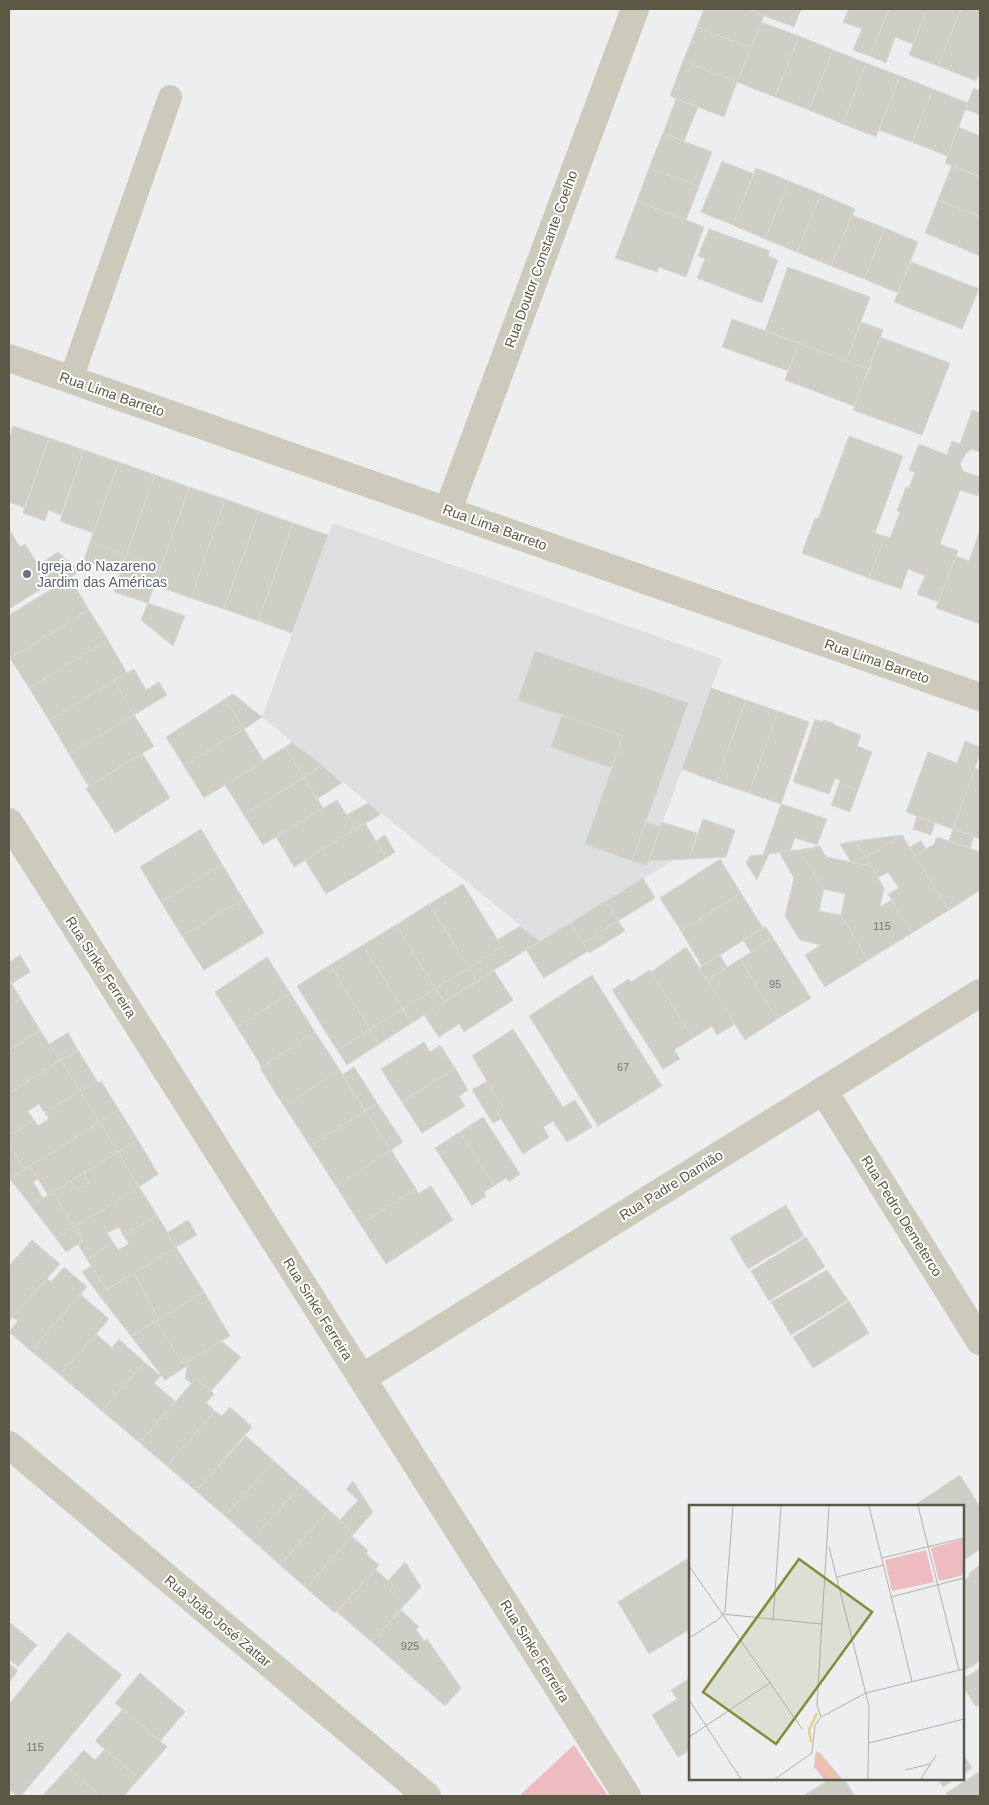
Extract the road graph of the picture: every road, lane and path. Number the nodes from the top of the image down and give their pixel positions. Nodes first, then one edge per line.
1 (635, 9) edge
2 (170, 97) dead end
3 (9, 358) edge
4 (71, 379) junction
5 (448, 510) junction
6 (980, 697) edge
7 (9, 822) edge
8 (980, 992) edge
9 (823, 1090) junction
10 (980, 1342) edge
11 (362, 1378) junction
12 (9, 1445) edge
13 (427, 1796) edge
14 (628, 1796) edge

1 - 5 street, Rua Doutor Constante Coelho
2 - 4 lane
3 - 4 street, Rua Lima Barreto
4 - 5 street, Rua Lima Barreto
5 - 6 street, Rua Lima Barreto
7 - 11 street, Rua Sinke Ferreira
8 - 9 street, Rua Padre Damião
9 - 10 street, Rua Pedro Demeterco
9 - 11 street, Rua Padre Damião
11 - 14 street, Rua Sinke Ferreira
12 - 13 street, Rua João José Zattar

